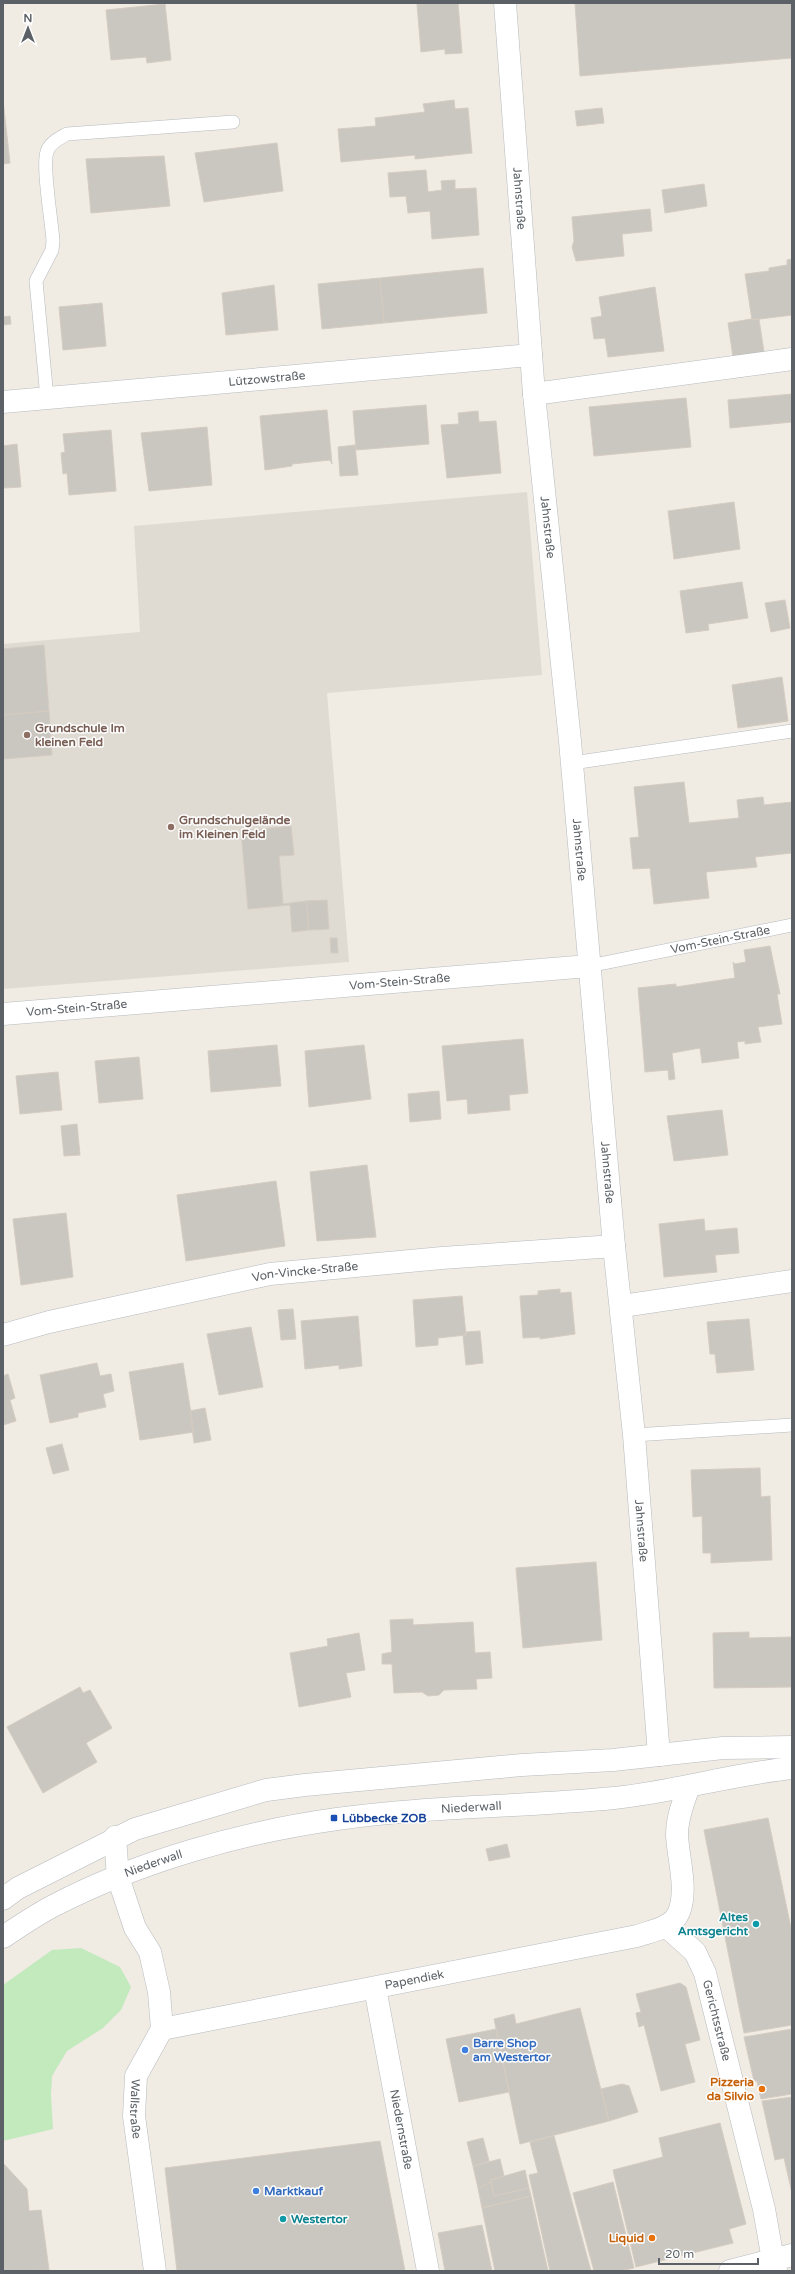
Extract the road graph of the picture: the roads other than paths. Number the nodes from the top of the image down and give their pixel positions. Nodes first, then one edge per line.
1 (505, 3) edge
2 (233, 122) dead end
3 (531, 355) junction
4 (792, 359) edge
5 (534, 394) junction
6 (47, 398) junction
7 (3, 402) edge
8 (792, 731) edge
9 (572, 763) junction
10 (792, 925) edge
11 (588, 966) junction
12 (3, 1014) edge
13 (614, 1246) junction
14 (792, 1281) edge
15 (622, 1306) junction
16 (3, 1335) edge
17 (792, 1425) edge
18 (634, 1435) junction
19 (792, 1747) edge
20 (659, 1755) junction
21 (792, 1768) edge
22 (689, 1787) junction
23 (115, 1838) junction
24 (118, 1877) junction
25 (3, 1899) edge
26 (666, 1926) junction
27 (3, 1937) edge
28 (375, 1988) junction
29 (162, 2029) junction
30 (780, 2262) edge
31 (155, 2271) edge
32 (428, 2271) edge
33 (730, 2271) edge

1 - 3 street, Jahnstraße
2 - 6 lane
3 - 5 street, Jahnstraße
3 - 6 street, Lützowstraße
4 - 5 street
5 - 9 street, Jahnstraße
6 - 7 street, Lützowstraße
8 - 9 lane
9 - 11 street, Jahnstraße
10 - 11 lane, Vom-Stein-Straße
11 - 12 street, Vom-Stein-Straße
11 - 13 street, Jahnstraße
13 - 15 street, Jahnstraße
13 - 16 street, Von-Vincke-Straße
14 - 15 street
15 - 18 street, Jahnstraße
17 - 18 lane
18 - 20 street, Jahnstraße
19 - 20 street
20 - 23 street
21 - 22 street, Niederwall
22 - 24 street, Niederwall
22 - 26 street
23 - 24 street
23 - 25 street
24 - 27 street, Niederwall
24 - 29 street
26 - 28 street, Papendiek
26 - 30 street, Gerichtsstraße
28 - 29 street, Papendiek
28 - 32 street, Niedernstraße
29 - 31 street, Wallstraße
30 - 33 street

